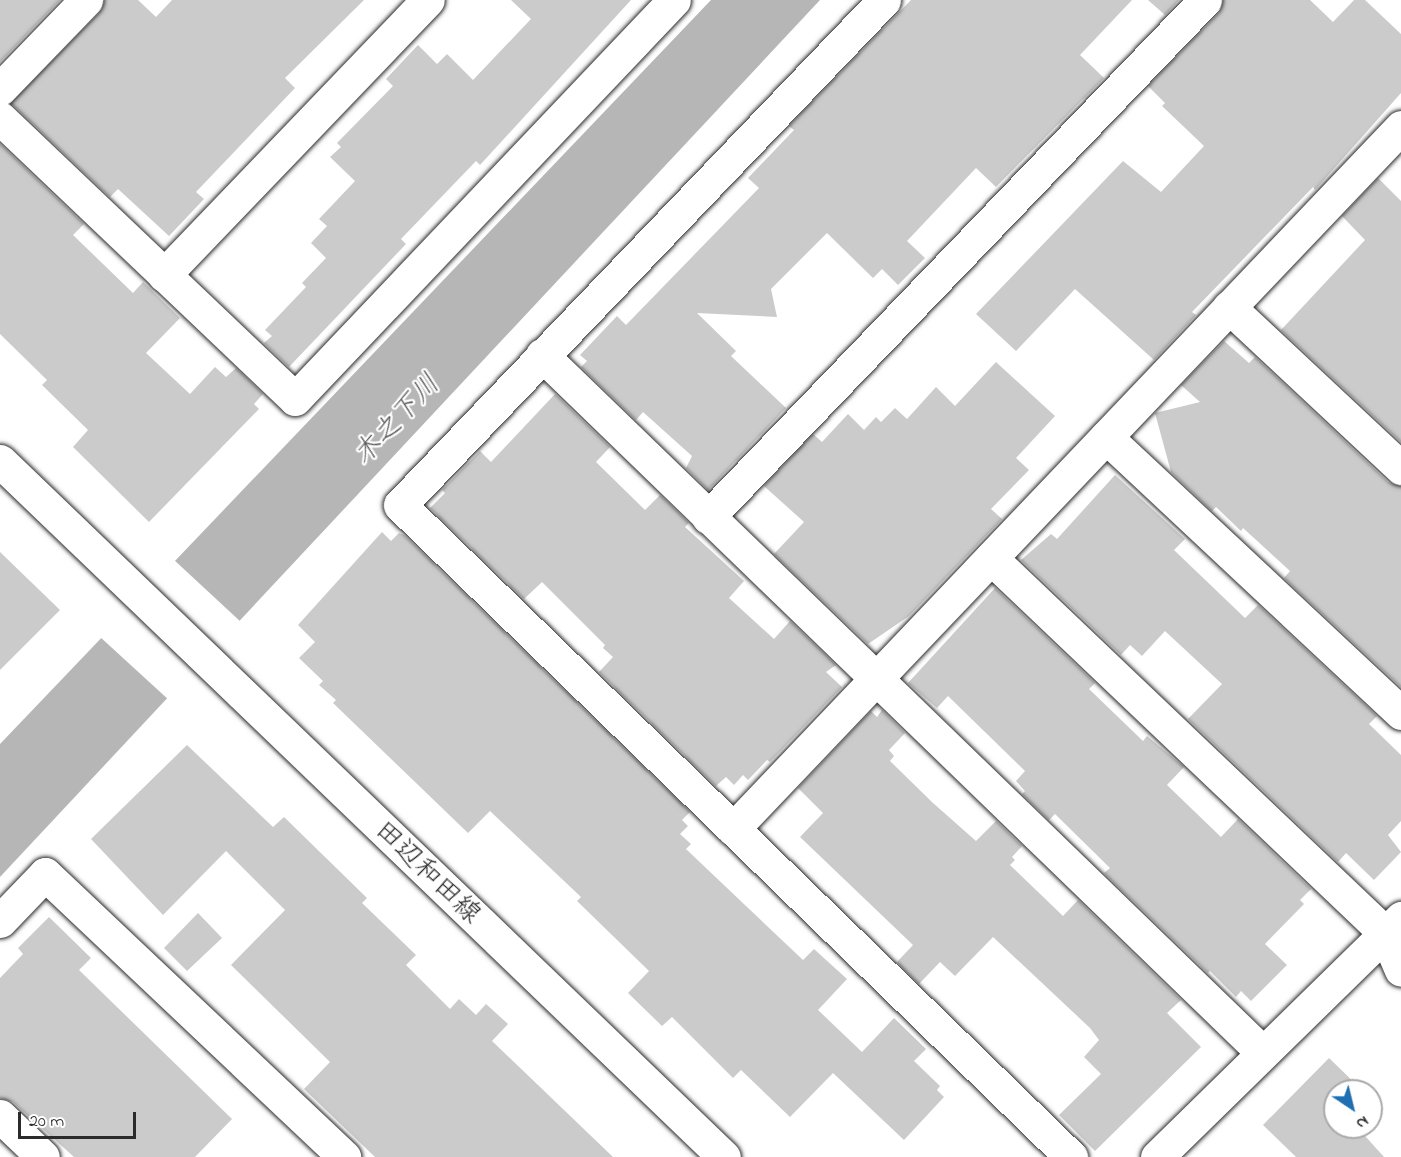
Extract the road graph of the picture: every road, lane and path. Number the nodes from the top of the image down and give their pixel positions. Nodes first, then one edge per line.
1 (86, 0) edge
2 (428, 0) edge
3 (674, 0) edge
4 (884, 0) edge
5 (1205, 0) edge
6 (0, 89) edge
7 (0, 118) edge
8 (1401, 127) edge
9 (164, 275) junction
10 (1229, 307) junction
11 (542, 355) junction
12 (1106, 437) junction
13 (0, 461) edge
14 (1401, 468) edge
15 (708, 517) junction
16 (991, 558) junction
17 (876, 679) junction
18 (1401, 713) edge
19 (733, 829) junction
20 (0, 921) edge
21 (1393, 925) edge
22 (1401, 970) edge
23 (1262, 1052) junction
24 (0, 1116) edge
25 (43, 1157) edge
26 (344, 1157) edge
27 (724, 1157) edge
28 (1071, 1157) edge
29 (1157, 1157) edge

1 - 6 street
2 - 9 street
3 - 9 street
4 - 11 street
5 - 15 street
7 - 9 street
8 - 10 street
10 - 12 street
10 - 14 street
11 - 15 street
11 - 19 street
12 - 16 street
12 - 18 street
13 - 27 street, 田辺和田線
15 - 17 street
16 - 17 street
16 - 21 street
17 - 19 street
17 - 23 street
19 - 28 street
20 - 26 street
21 - 22 street
21 - 23 street
23 - 29 street
24 - 25 street

